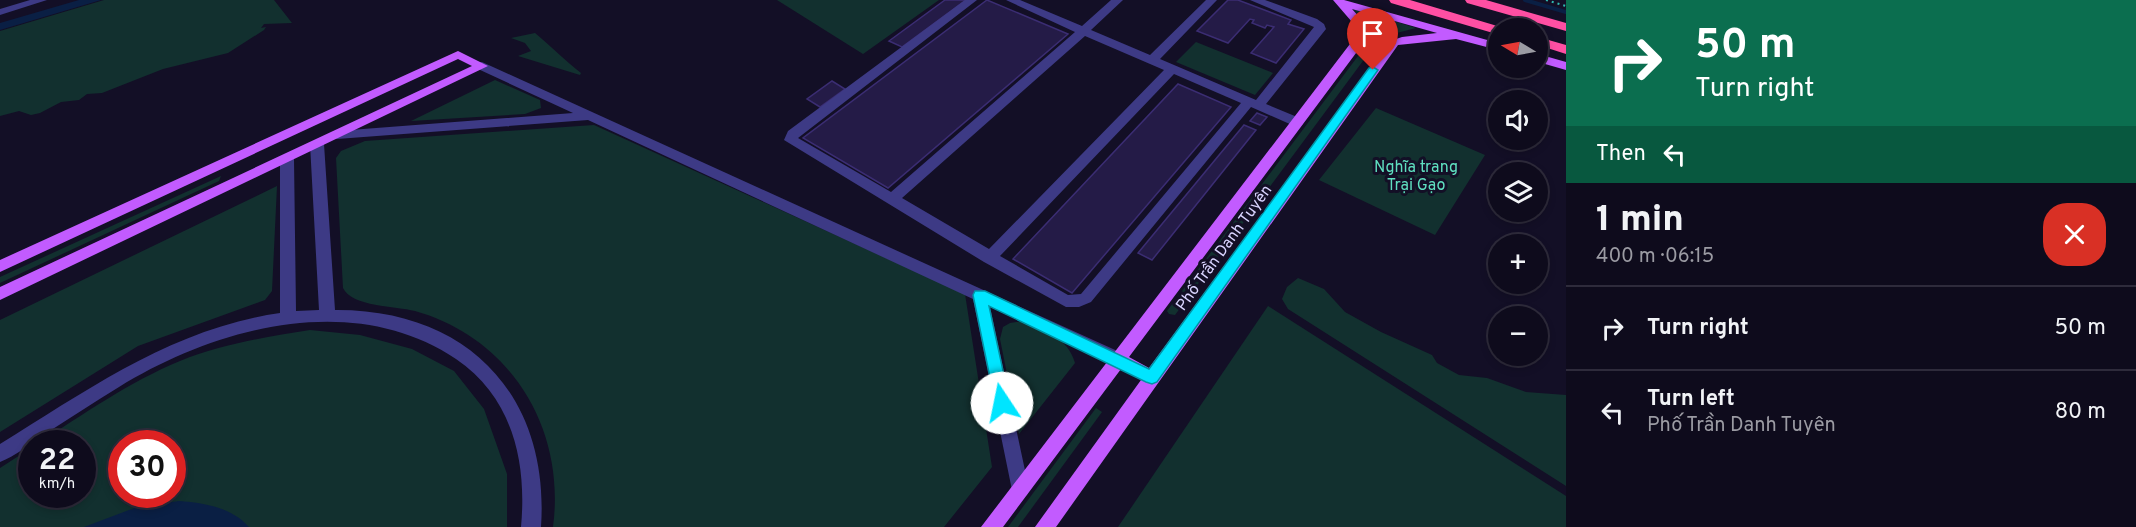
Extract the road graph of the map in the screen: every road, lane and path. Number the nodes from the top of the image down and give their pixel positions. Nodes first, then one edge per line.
1 (42, 0) edge
2 (972, 0) edge
3 (1011, 0) edge
4 (1118, 0) edge
5 (1212, 0) edge
6 (1255, 0) edge
7 (1396, 0) edge
8 (1472, 0) edge
9 (1546, 0) edge
10 (1336, 1) edge
11 (18, 3) edge
12 (1566, 6) edge
13 (0, 12) edge
14 (1488, 27) edge
15 (1566, 27) edge
16 (1083, 31) junction
17 (1459, 35) junction
18 (1488, 44) edge
19 (1548, 44) edge
20 (1566, 50) edge
21 (1152, 60) junction
22 (1548, 61) edge
23 (482, 66) junction
24 (1566, 66) edge
25 (1172, 69) junction
26 (1254, 104) junction
27 (589, 116) junction
28 (1297, 122) junction
29 (338, 135) junction
30 (317, 144) junction
31 (287, 159) junction
32 (891, 201) junction
33 (989, 258) junction
34 (0, 266) edge
35 (0, 294) edge
36 (980, 295) junction
37 (327, 315) junction
38 (288, 318) junction
39 (1118, 359) junction
40 (1152, 378) junction
41 (0, 454) edge
42 (1020, 489) junction
43 (531, 527) edge
44 (991, 527) edge
45 (1045, 527) edge

1 - 11 street
2 - 32 street
3 - 16 street
4 - 16 street
5 - 21 street
6 - 26 street
7 - 14 highway
8 - 15 highway
9 - 12 path
10 - 17 main road
10 - 28 main road, Phố Trần Danh Tuyên
11 - 13 street
16 - 21 street
16 - 32 street
17 - 18 main road
17 - 40 main road, Phố Trần Danh Tuyên
19 - 20 highway
21 - 25 street
22 - 24 main road
23 - 27 street
23 - 29 main road
23 - 34 main road
25 - 26 street
25 - 33 street
26 - 28 street
26 - 33 street
27 - 29 street
27 - 36 street
28 - 39 main road, Phố Trần Danh Tuyên
29 - 30 main road
30 - 31 main road
30 - 37 street
31 - 35 main road
31 - 38 street
32 - 33 street
36 - 39 street
36 - 42 street
37 - 38 street
37 - 43 street
38 - 41 street
39 - 40 main road
39 - 42 main road, Phố Trần Danh Tuyên
40 - 45 main road, Phố Trần Danh Tuyên
42 - 44 main road, Phố Trần Danh Tuyên

